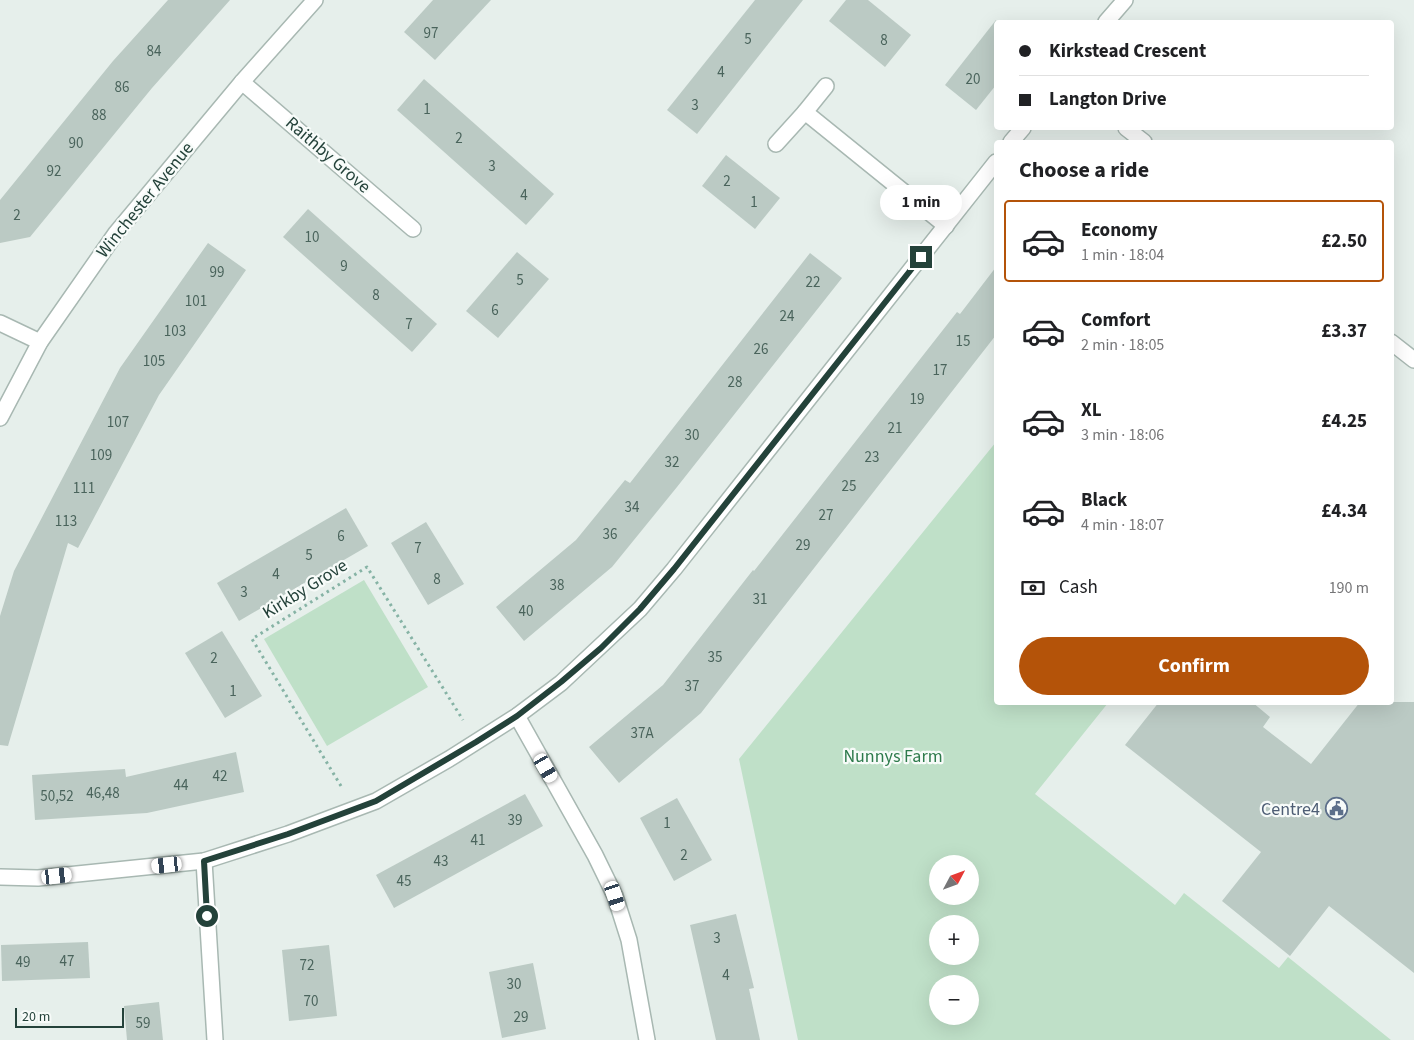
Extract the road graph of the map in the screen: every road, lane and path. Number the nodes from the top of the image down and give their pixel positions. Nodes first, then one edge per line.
1 (315, 0) edge
2 (1124, 0) edge
3 (1108, 20) edge
4 (242, 82) junction
5 (826, 86) dead end
6 (805, 112) junction
7 (1021, 130) edge
8 (1129, 130) edge
9 (1013, 140) edge
10 (1141, 140) edge
11 (776, 144) dead end
12 (994, 165) edge
13 (946, 226) junction
14 (413, 229) dead end
15 (0, 323) edge
16 (40, 342) junction
17 (1394, 344) edge
18 (1414, 360) edge
19 (0, 418) edge
20 (517, 716) junction
21 (476, 742) junction
22 (355, 810) junction
23 (204, 861) junction
24 (0, 877) edge
25 (215, 1040) edge
26 (647, 1040) edge

1 - 4 street, Winchester Avenue
2 - 3 street
4 - 14 street, Raithby Grove
4 - 16 street, Winchester Avenue
5 - 6 street
6 - 11 street
6 - 13 street
7 - 9 street
8 - 10 street
12 - 13 street
13 - 20 street
15 - 16 street
16 - 19 street, Winchester Avenue
17 - 18 street
20 - 21 street
20 - 26 street
21 - 22 street
21 - 22 path, Kirkby Grove
22 - 23 street
23 - 24 street
23 - 25 street

